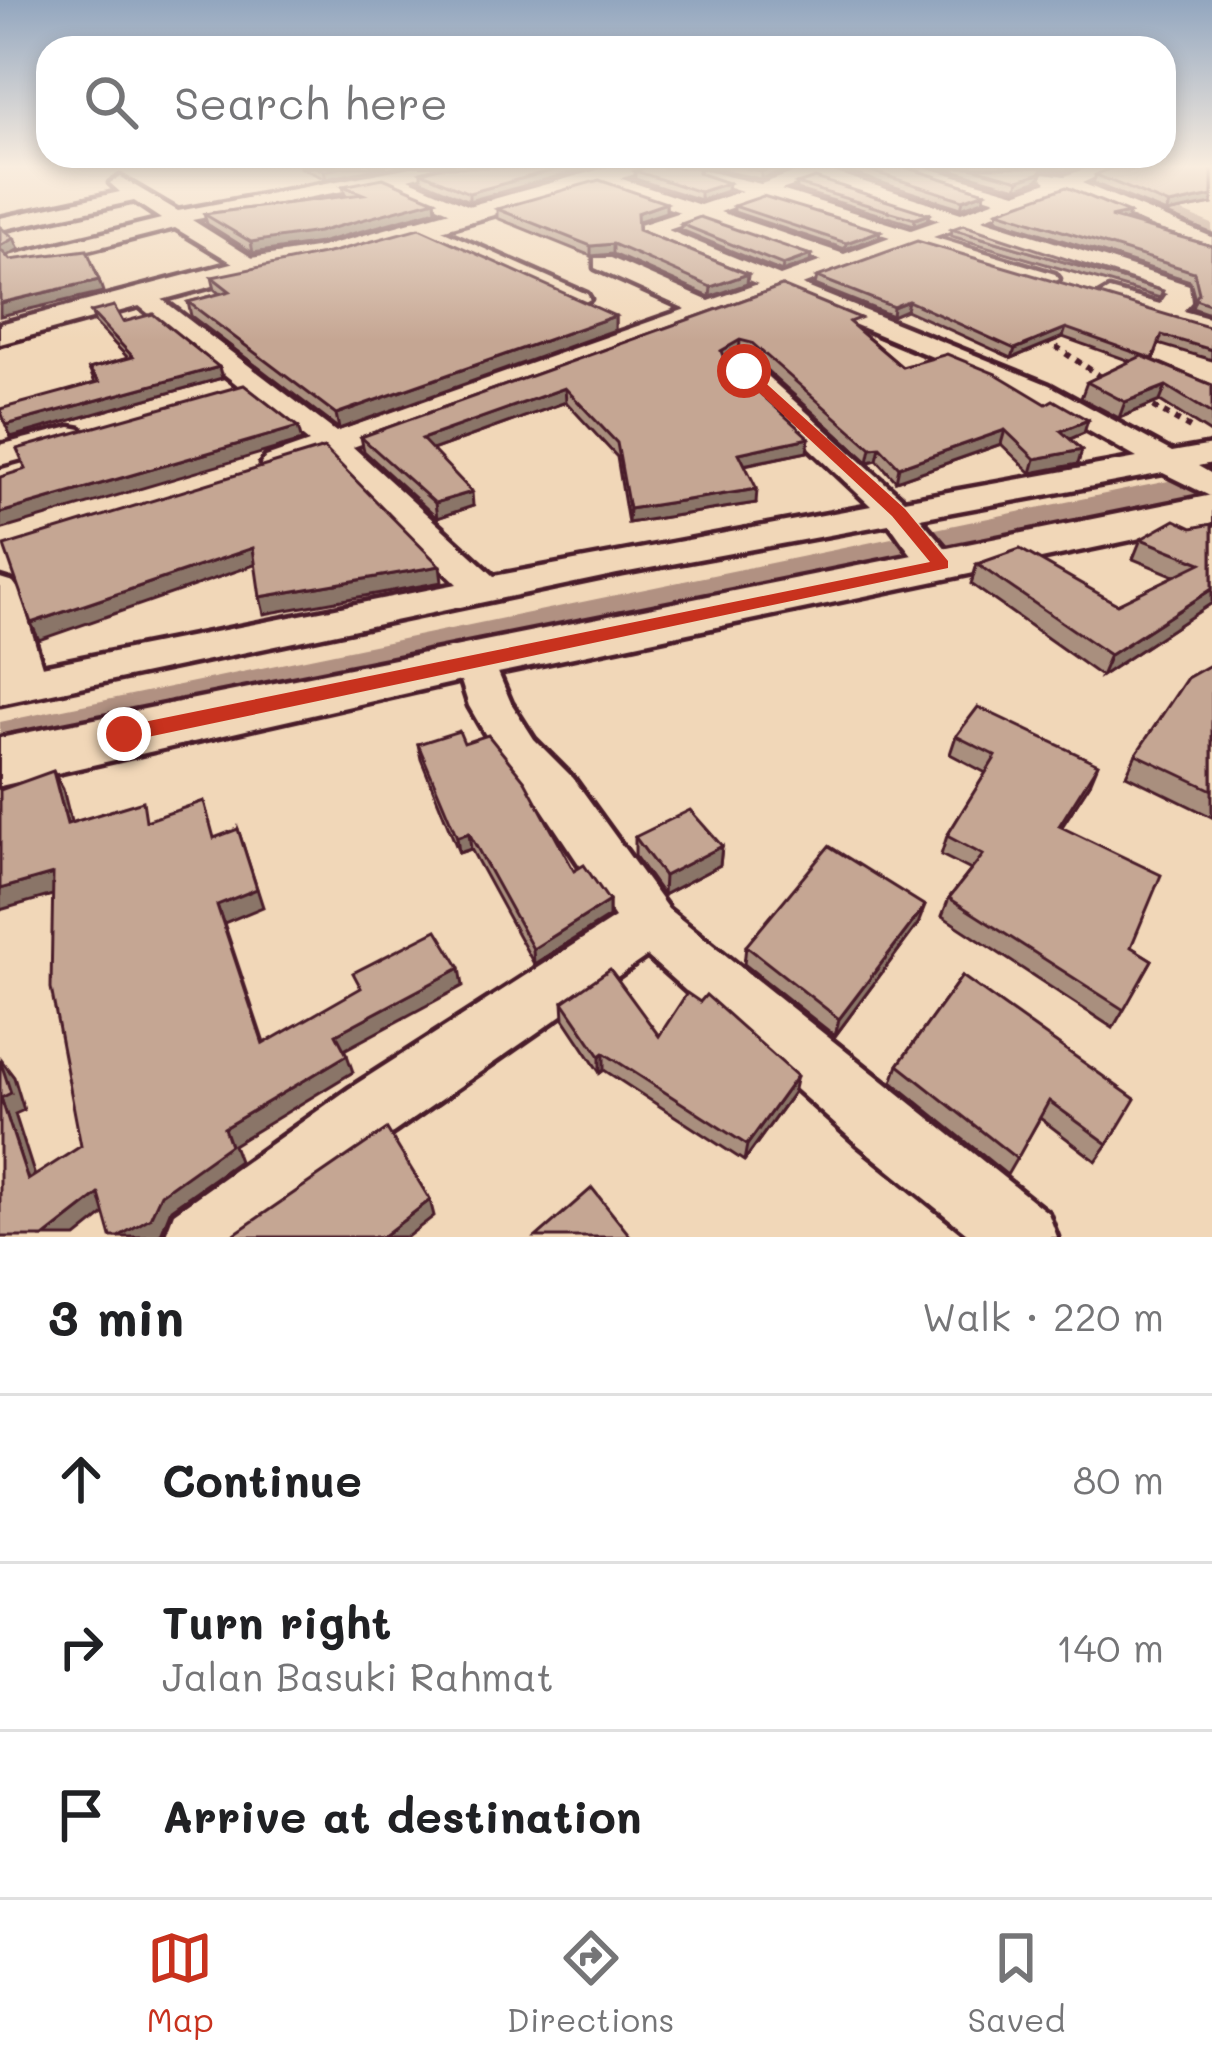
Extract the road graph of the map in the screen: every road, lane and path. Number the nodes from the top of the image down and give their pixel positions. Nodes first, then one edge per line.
1 (78, 225) edge
2 (185, 225) edge
3 (423, 225) edge
4 (662, 225) edge
5 (740, 225) edge
6 (872, 225) edge
7 (941, 225) edge
8 (981, 225) edge
9 (1177, 225) edge
10 (419, 226) junction
11 (4, 229) edge
12 (908, 236) junction
13 (1212, 244) edge
14 (844, 261) junction
15 (603, 263) edge
16 (251, 267) junction
17 (782, 284) junction
18 (7, 285) edge
19 (142, 296) junction
20 (708, 310) junction
21 (1164, 313) junction
22 (1212, 327) edge
23 (646, 331) junction
24 (1028, 333) edge
25 (0, 334) edge
26 (738, 365) edge
27 (255, 382) junction
28 (1117, 386) edge
29 (209, 396) edge
30 (1133, 396) edge
31 (97, 428) edge
32 (1202, 441) edge
33 (334, 446) junction
34 (0, 455) edge
35 (1171, 460) junction
36 (256, 471) edge
37 (1212, 487) edge
38 (1212, 509) edge
39 (898, 513) junction
40 (934, 555) junction
41 (0, 590) edge
42 (488, 592) junction
43 (474, 659) junction
44 (13, 686) edge
45 (0, 762) edge
46 (649, 925) junction
47 (198, 1237) edge
48 (1024, 1237) edge

1 - 11 street
2 - 16 street
3 - 10 street
4 - 17 street
5 - 14 street
6 - 12 street
7 - 12 street
8 - 21 street
9 - 13 street
10 - 16 street
10 - 23 street
11 - 18 street
12 - 14 street
12 - 21 street
14 - 17 street
15 - 20 street
16 - 19 street
17 - 20 street
17 - 35 street
19 - 25 street
19 - 27 street
20 - 23 street
21 - 22 street
23 - 33 street
24 - 28 path
26 - 39 street
27 - 29 street
27 - 33 street
30 - 32 path
31 - 34 street
32 - 35 street
33 - 36 street
33 - 42 street
35 - 37 street
35 - 39 street
38 - 40 main road
39 - 40 street
39 - 42 street
40 - 43 main road
41 - 44 street
42 - 44 street
43 - 45 main road
43 - 46 street
46 - 47 street
46 - 48 street

